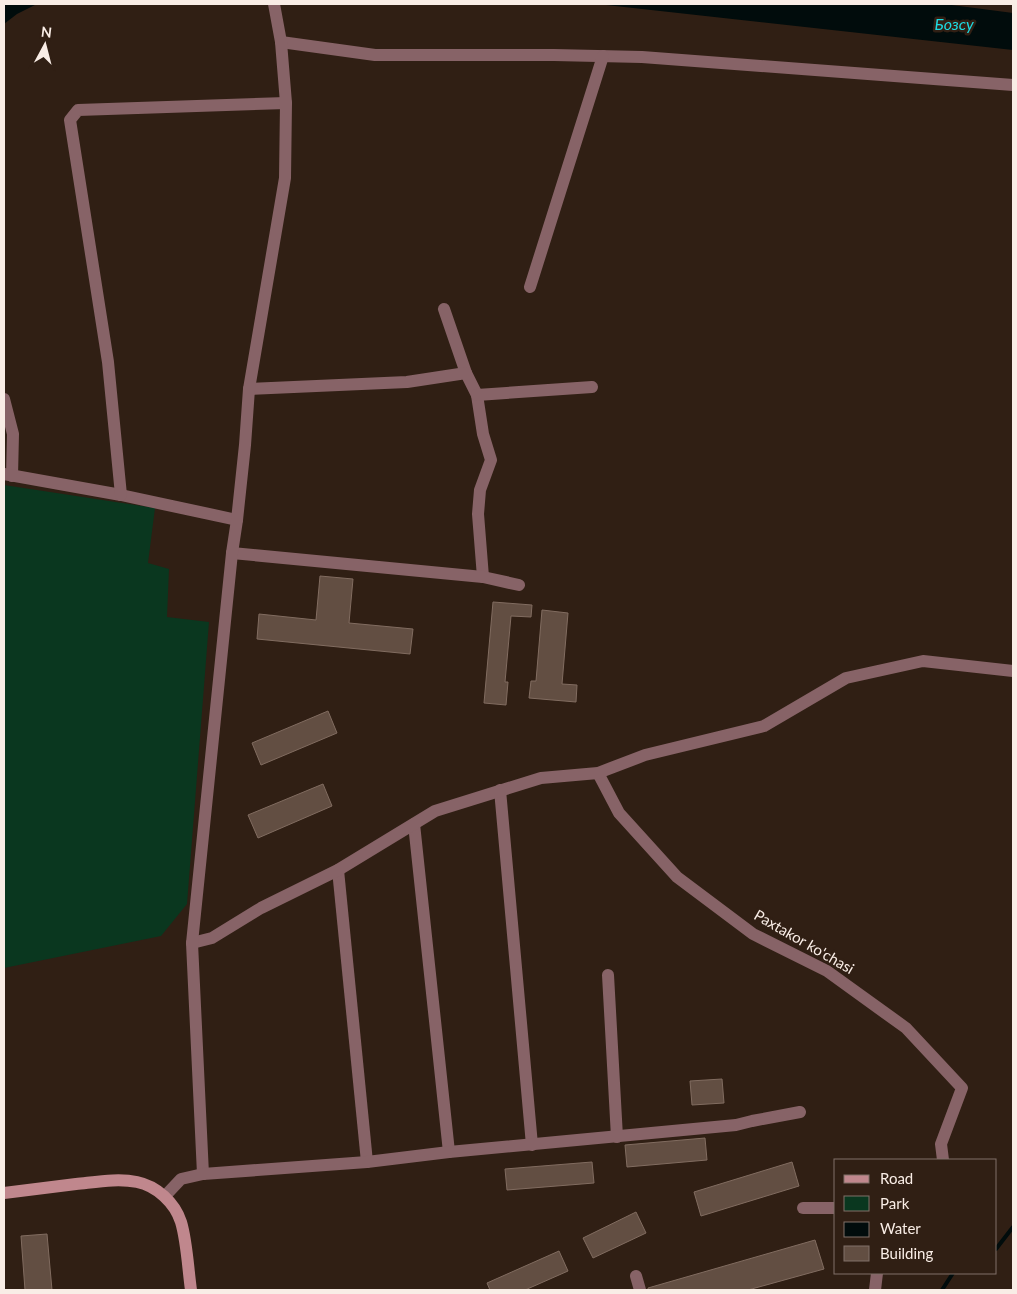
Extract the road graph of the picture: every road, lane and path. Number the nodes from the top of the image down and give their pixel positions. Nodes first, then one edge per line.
1 (274, 4) edge
2 (281, 42) junction
3 (603, 56) junction
4 (1013, 85) edge
5 (286, 103) junction
6 (530, 287) dead end
7 (444, 309) dead end
8 (466, 373) junction
9 (592, 387) dead end
10 (249, 389) junction
11 (477, 395) junction
12 (4, 399) edge
13 (8, 475) edge
14 (121, 495) junction
15 (237, 520) junction
16 (232, 553) junction
17 (483, 577) junction
18 (519, 585) dead end
19 (1013, 671) edge
20 (598, 773) junction
21 (500, 790) junction
22 (414, 824) junction
23 (338, 870) junction
24 (192, 943) junction
25 (608, 975) dead end
26 (800, 1112) dead end
27 (617, 1137) junction
28 (532, 1145) junction
29 (449, 1152) junction
30 (943, 1159) edge
31 (367, 1162) junction
32 (203, 1174) junction
33 (4, 1193) edge
34 (165, 1196) junction
35 (803, 1208) dead end
36 (834, 1208) edge
37 (877, 1274) edge
38 (636, 1276) dead end
39 (191, 1290) edge
40 (640, 1290) edge
41 (875, 1290) edge

1 - 2 street
2 - 3 street
2 - 5 street
3 - 4 street
3 - 6 street
5 - 10 street
5 - 14 street
7 - 8 street
8 - 10 street
8 - 11 street
9 - 11 street
10 - 15 street
11 - 17 street
12 - 13 street
13 - 14 street
14 - 15 street
15 - 16 street
16 - 17 street
16 - 24 street
17 - 18 street
19 - 20 street
20 - 21 street
20 - 30 street, Paxtakor ko'chasi
21 - 22 street
21 - 28 street
22 - 23 street
22 - 29 street
23 - 24 street
23 - 31 street
24 - 32 street
25 - 27 street
26 - 27 street
27 - 28 street
28 - 29 street
29 - 31 street
31 - 32 street
32 - 34 street
33 - 34 main road
34 - 39 main road
35 - 36 street
37 - 41 street
38 - 40 street

